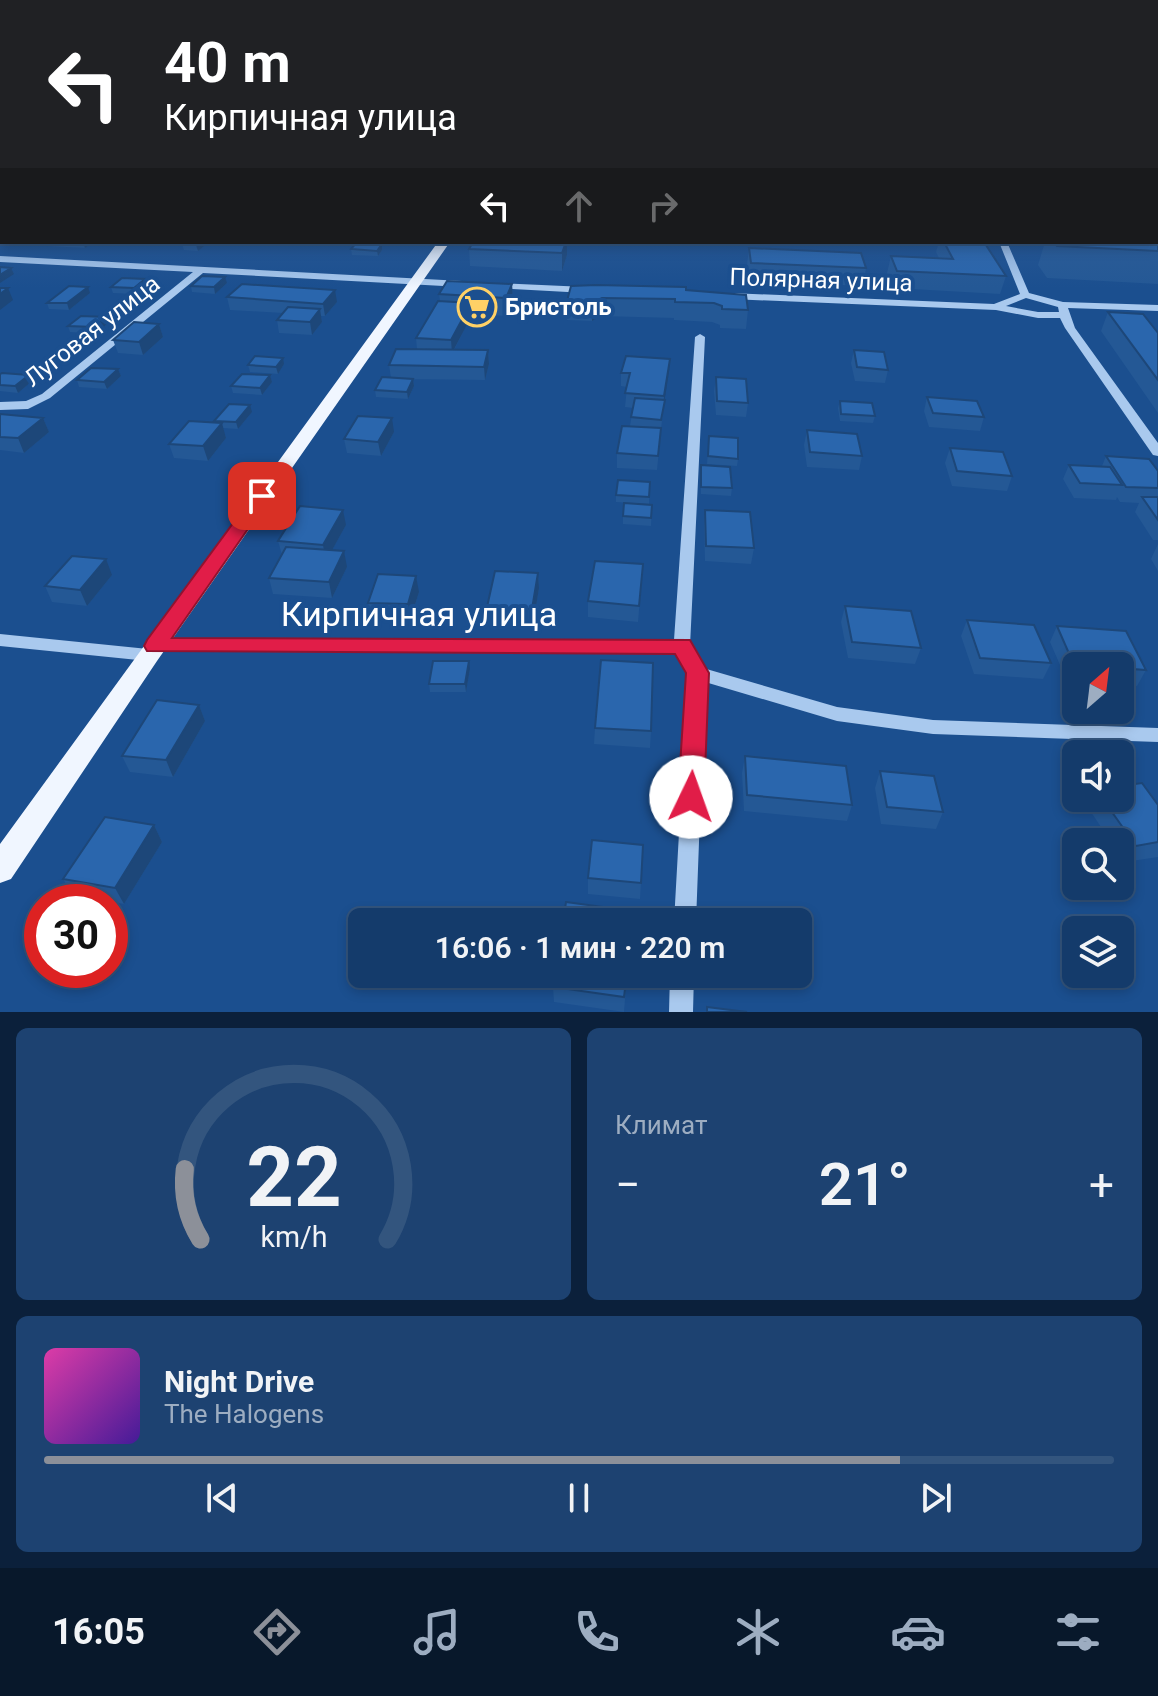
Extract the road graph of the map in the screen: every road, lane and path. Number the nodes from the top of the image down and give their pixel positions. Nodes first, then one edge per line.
1 (443, 244) edge
2 (1004, 244) edge
3 (0, 259) edge
4 (201, 270) junction
5 (415, 282) junction
6 (471, 284) edge
7 (485, 285) edge
8 (593, 290) edge
9 (1025, 295) junction
10 (720, 296) edge
11 (995, 307) junction
12 (1158, 308) edge
13 (1064, 310) junction
14 (700, 337) dead end
15 (0, 406) edge
16 (1158, 452) edge
17 (0, 640) edge
18 (682, 646) junction
19 (151, 650) junction
20 (697, 673) junction
21 (1158, 735) edge
22 (0, 869) edge
23 (686, 908) edge
24 (682, 988) edge
25 (681, 1012) edge

1 - 5 main road
2 - 9 street
3 - 4 street
4 - 5 street
4 - 15 street, Луговая улица
5 - 6 street
5 - 19 main road
7 - 8 street
9 - 11 street, Полярная улица
9 - 13 street
10 - 11 street, Полярная улица
11 - 13 street
12 - 13 street
13 - 16 street
14 - 18 street
17 - 19 street, Кирпичная улица
18 - 19 street, Кирпичная улица
18 - 20 street
19 - 22 main road
20 - 21 street
20 - 23 street
24 - 25 street

